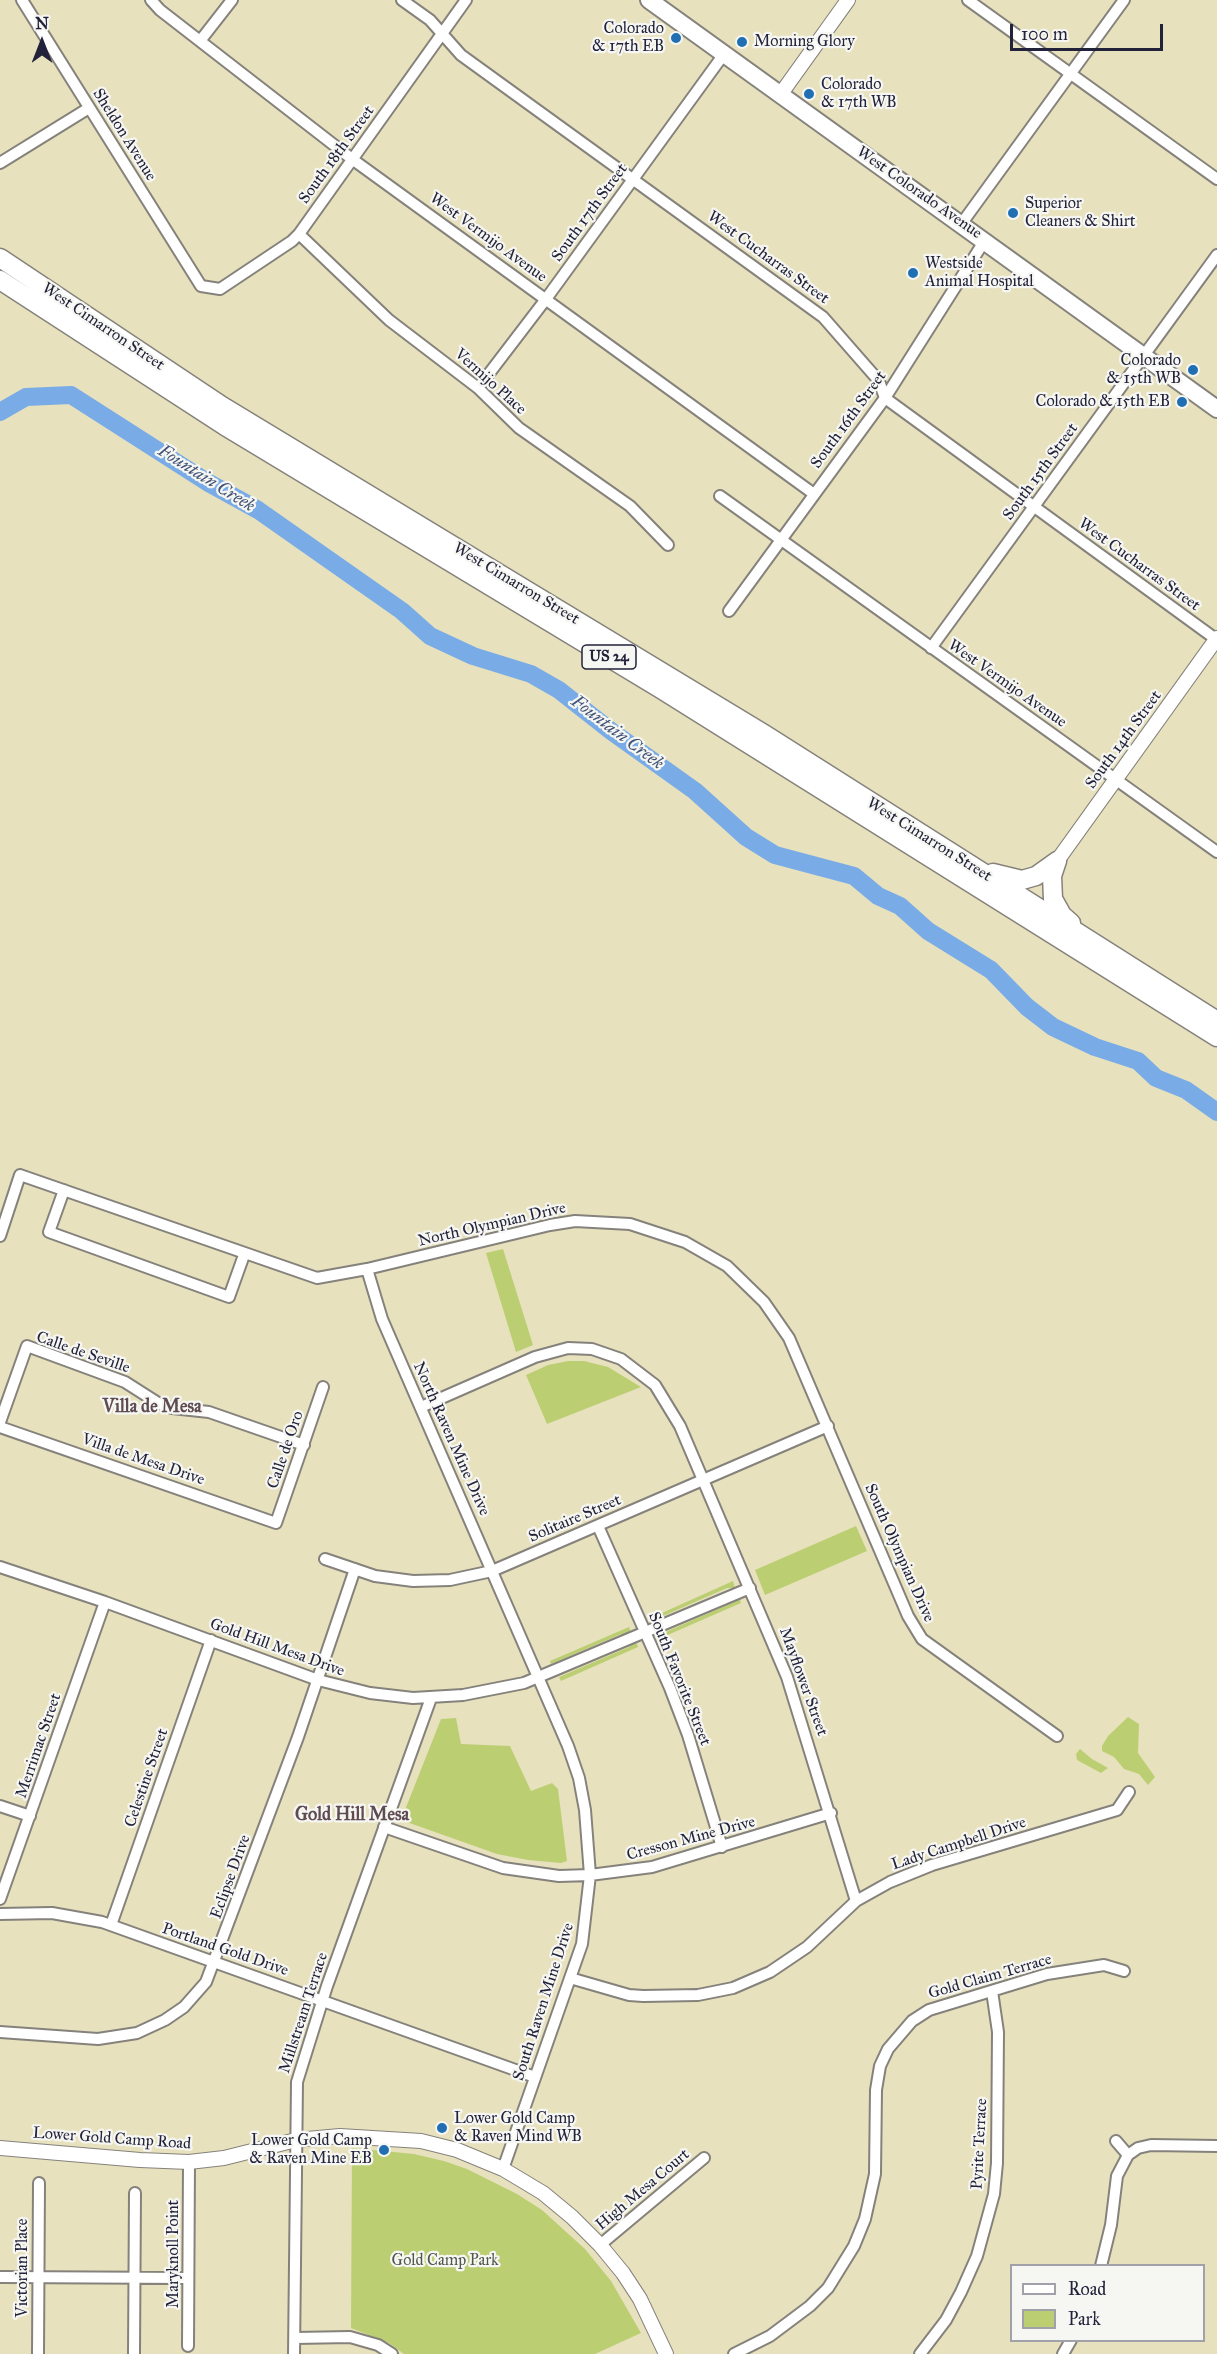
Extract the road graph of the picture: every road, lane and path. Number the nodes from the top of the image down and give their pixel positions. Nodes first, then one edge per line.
1 (22, 0) edge
2 (151, 0) edge
3 (232, 0) edge
4 (402, 0) edge
5 (466, 0) edge
6 (649, 0) edge
7 (848, 0) edge
8 (968, 0) edge
9 (1124, 0) edge
10 (443, 33) junction
11 (200, 41) junction
12 (724, 54) junction
13 (1071, 74) junction
14 (780, 95) junction
15 (89, 108) junction
16 (352, 159) junction
17 (0, 163) edge
18 (634, 179) junction
19 (1217, 179) edge
20 (962, 223) junction
21 (298, 234) junction
22 (985, 240) junction
23 (1217, 255) edge
24 (0, 258) edge
25 (0, 280) edge
26 (201, 286) joint
27 (546, 299) junction
28 (1145, 355) junction
29 (478, 388) junction
30 (885, 398) junction
31 (1217, 409) edge
32 (814, 494) junction
33 (720, 496) dead end
34 (1033, 507) junction
35 (780, 540) junction
36 (668, 545) dead end
37 (729, 611) dead end
38 (1217, 639) edge
39 (931, 648) junction
40 (1116, 780) junction
41 (936, 844) junction
42 (1217, 852) edge
43 (1057, 861) junction
44 (1115, 957) junction
45 (1217, 1021) edge
46 (1217, 1037) edge
47 (64, 1190) junction
48 (0, 1236) edge
49 (244, 1255) junction
50 (368, 1269) junction
51 (323, 1387) dead end
52 (421, 1407) junction
53 (0, 1422) edge
54 (828, 1426) junction
55 (0, 1427) edge
56 (304, 1445) junction
57 (702, 1480) junction
58 (276, 1523) joint
59 (598, 1526) junction
60 (325, 1558) dead end
61 (0, 1567) edge
62 (355, 1569) junction
63 (492, 1571) junction
64 (750, 1588) junction
65 (105, 1602) junction
66 (646, 1632) junction
67 (212, 1640) junction
68 (538, 1678) junction
69 (318, 1680) junction
70 (431, 1698) junction
71 (1057, 1736) dead end
72 (1129, 1792) dead end
73 (0, 1806) edge
74 (831, 1813) junction
75 (30, 1816) junction
76 (384, 1827) junction
77 (722, 1847) junction
78 (590, 1875) junction
79 (0, 1899) edge
80 (856, 1901) junction
81 (0, 1914) edge
82 (111, 1925) junction
83 (215, 1962) junction
84 (1124, 1971) dead end
85 (570, 1978) junction
86 (992, 1991) junction
87 (322, 2000) junction
88 (0, 2032) edge
89 (536, 2077) junction
90 (296, 2140) junction
91 (1116, 2141) dead end
92 (1217, 2146) edge
93 (0, 2148) edge
94 (1128, 2155) junction
95 (704, 2158) dead end
96 (189, 2162) junction
97 (503, 2169) junction
98 (39, 2183) dead end
99 (135, 2193) dead end
100 (600, 2245) junction
101 (1101, 2264) edge
102 (0, 2277) edge
103 (38, 2277) junction
104 (135, 2278) junction
105 (188, 2278) junction
106 (295, 2338) junction
107 (188, 2346) dead end
108 (134, 2353) edge
109 (38, 2354) edge
110 (294, 2354) edge
111 (392, 2354) edge
112 (666, 2354) edge
113 (734, 2354) edge
114 (920, 2354) edge

1 - 15 street, Sheldon Avenue
2 - 11 street, West Vermijo Avenue
3 - 11 street
4 - 10 street, West Cucharras Street
5 - 10 street, South 18th Street
6 - 12 main road, West Colorado Avenue
7 - 14 street
8 - 13 street
9 - 13 street
10 - 16 street, South 18th Street
10 - 18 street, West Cucharras Street
11 - 16 street, West Vermijo Avenue
12 - 14 main road, West Colorado Avenue
12 - 18 street, South 17th Street
13 - 19 street
13 - 20 street
14 - 20 main road, West Colorado Avenue
15 - 17 street
15 - 26 street, Sheldon Avenue
16 - 21 street, South 18th Street
16 - 27 street, West Vermijo Avenue
18 - 27 street, South 17th Street
18 - 30 street, West Cucharras Street
20 - 22 main road, West Colorado Avenue
21 - 26 street, South 18th Street
21 - 29 street, Vermijo Place
22 - 28 main road, West Colorado Avenue
22 - 30 street, South 16th Street
23 - 28 street, South 15th Street
24 - 41 highway, West Cimarron Street / US 24
25 - 46 highway, West Cimarron Street / US 24
27 - 29 street, South 17th Street
27 - 32 street, West Vermijo Avenue
28 - 31 main road, West Colorado Avenue
28 - 34 street, South 15th Street
29 - 36 street, Vermijo Place
30 - 32 street, South 16th Street
30 - 34 street, West Cucharras Street
32 - 35 street, South 16th Street
33 - 35 street, West Vermijo Avenue
34 - 38 street, West Cucharras Street
34 - 39 street, South 15th Street
35 - 37 street, South 16th Street
35 - 39 street, West Vermijo Avenue
38 - 40 street, South 14th Street
39 - 40 street, West Vermijo Avenue
40 - 42 street, West Vermijo Avenue
40 - 43 street, South 14th Street
41 - 43 highway
41 - 44 highway, West Cimarron Street / US 24
43 - 44 highway
44 - 45 highway, West Cimarron Street / US 24
47 - 48 street, North Olympian Drive
47 - 49 street, North Olympian Drive
47 - 49 street
49 - 50 street, North Olympian Drive
50 - 52 street, North Raven Mine Drive
50 - 54 street, North Olympian Drive
51 - 56 street, Calle de Oro
52 - 57 street, Mayflower Street
52 - 63 street, North Raven Mine Drive
53 - 56 street, Calle de Seville
54 - 57 street, Solitaire Street
54 - 71 street, South Olympian Drive
55 - 58 street, Villa de Mesa Drive
56 - 58 street, Calle de Oro
57 - 59 street, Solitaire Street
57 - 64 street, Mayflower Street
59 - 63 street, Solitaire Street
59 - 66 street, South Favorite Street
60 - 62 street, Solitaire Street
61 - 65 street, Gold Hill Mesa Drive
62 - 63 street, Solitaire Street
62 - 69 street, Eclipse Drive
63 - 68 street, South Raven Mine Drive
64 - 66 street, Gold Hill Mesa Drive
64 - 74 street, Mayflower Street
65 - 67 street, Gold Hill Mesa Drive
65 - 75 street, Merrimac Street
66 - 68 street, Gold Hill Mesa Drive
66 - 77 street, South Favorite Street
67 - 69 street, Gold Hill Mesa Drive
67 - 82 street, Celestine Street
68 - 70 street, Gold Hill Mesa Drive
68 - 78 street, South Raven Mine Drive
69 - 70 street, Gold Hill Mesa Drive
69 - 83 street, Eclipse Drive
70 - 76 street, Millstream Terrace
72 - 80 street, Lady Campbell Drive
73 - 75 street
74 - 77 street, Cresson Mine Drive
74 - 80 street, Mayflower Street
75 - 79 street, Merrimac Street
76 - 78 street, Cresson Mine Drive
76 - 87 street, Millstream Terrace
77 - 78 street, Cresson Mine Drive
78 - 85 street, South Raven Mine Drive
80 - 85 street, Lady Campbell Drive
81 - 82 street, Portland Gold Drive
82 - 83 street, Portland Gold Drive
83 - 87 street, Portland Gold Drive
83 - 88 street, Eclipse Drive
84 - 86 street, Gold Claim Terrace
85 - 89 street, South Raven Mine Drive
86 - 113 street, Gold Claim Terrace
86 - 114 street, Pyrite Terrace
87 - 89 street, Portland Gold Drive
87 - 90 street, Millstream Terrace
89 - 97 street, South Raven Mine Drive
90 - 96 street, Lower Gold Camp Road
90 - 97 street, Lower Gold Camp Road
90 - 106 street, Millstream Terrace
91 - 94 street
92 - 94 street
93 - 96 street, Lower Gold Camp Road
94 - 101 street
95 - 100 street, High Mesa Court
96 - 105 street, Maryknoll Point
97 - 100 street, Lower Gold Camp Road
98 - 103 street, Victorian Place
99 - 104 street
100 - 112 street, Lower Gold Camp Road
102 - 103 street
103 - 104 street
103 - 109 street, Victorian Place
104 - 105 street
104 - 108 street
105 - 107 street, Maryknoll Point
106 - 110 street, Millstream Terrace
106 - 111 street

